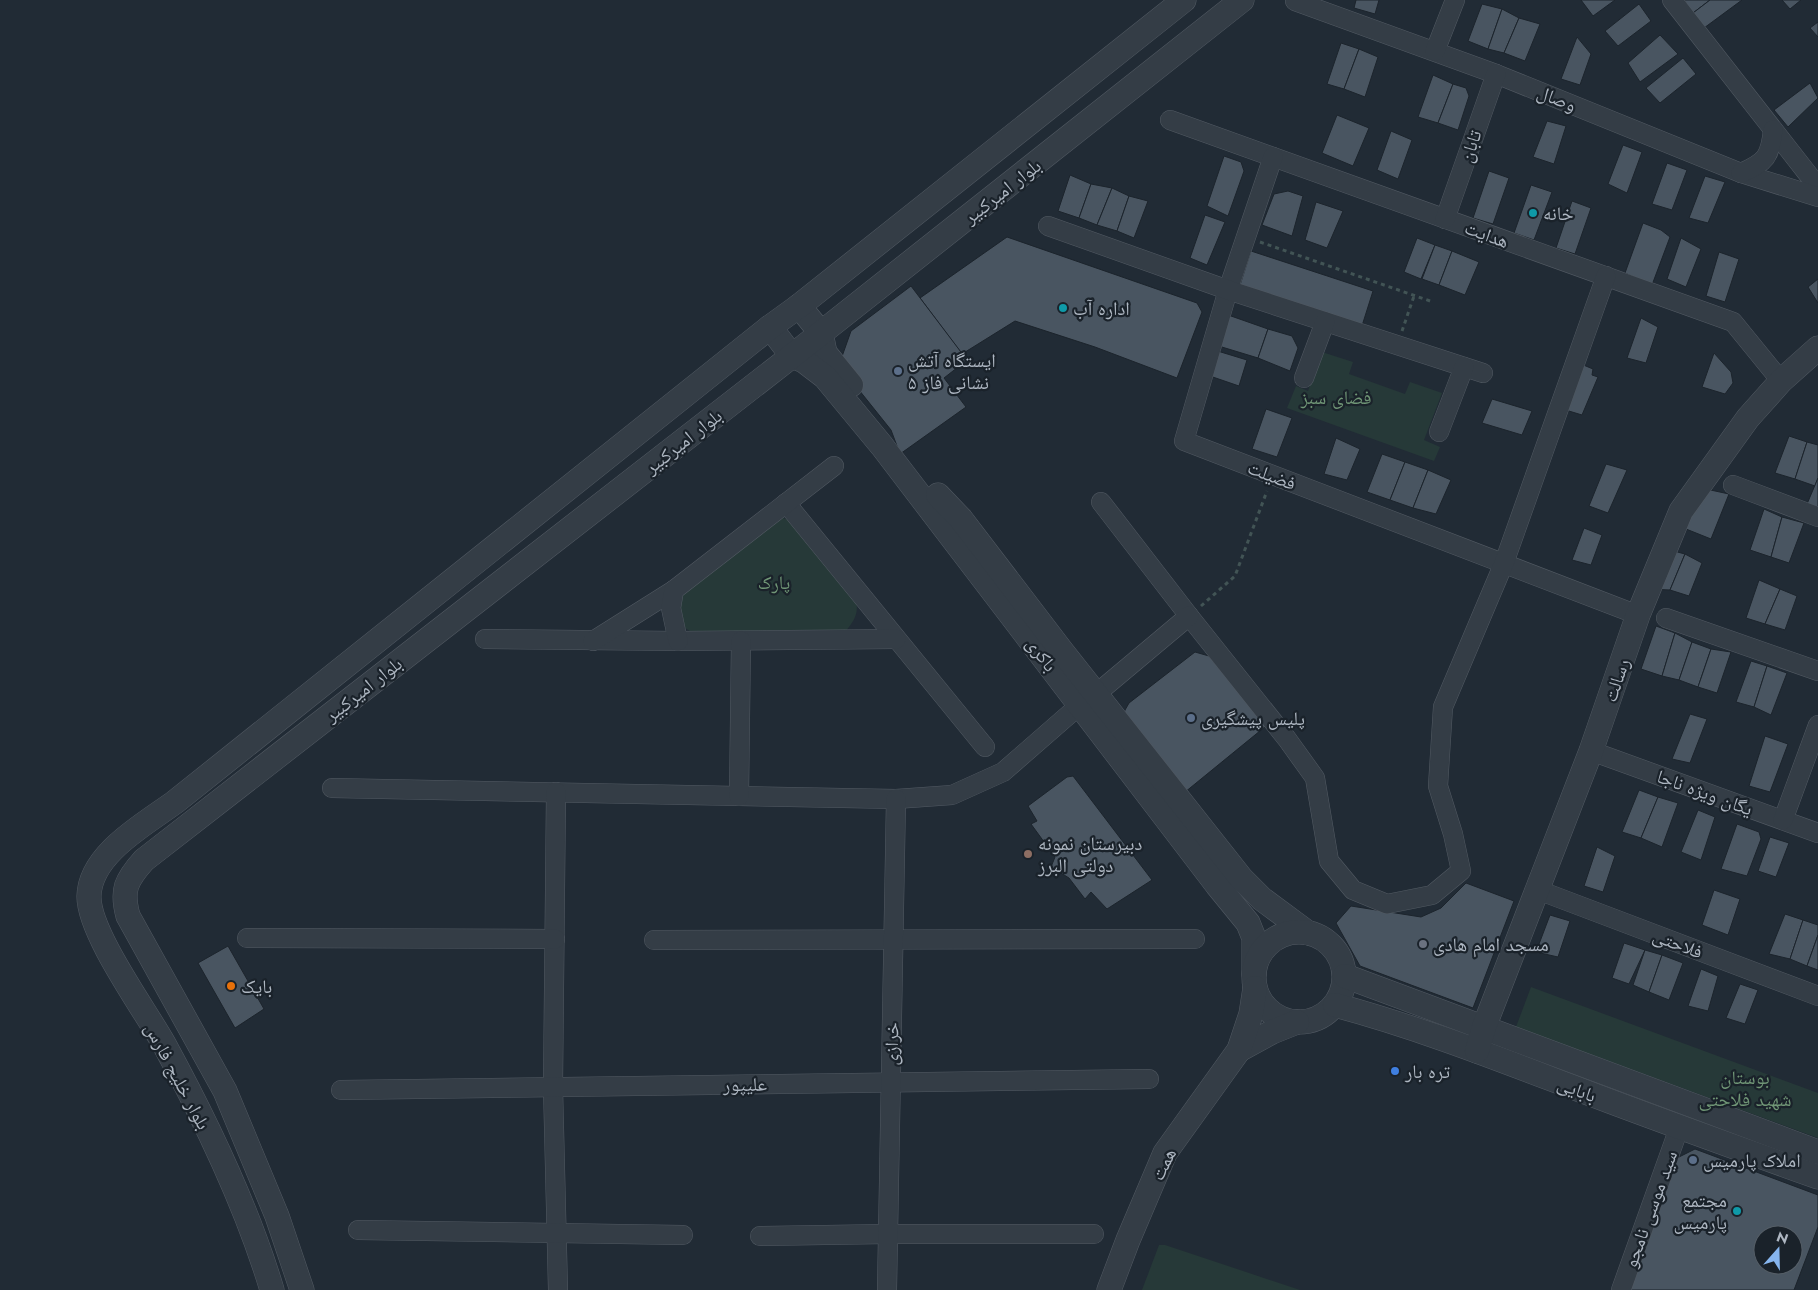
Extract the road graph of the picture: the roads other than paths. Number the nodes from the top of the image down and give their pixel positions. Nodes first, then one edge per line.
1 (1184, 0) edge
2 (1242, 0) edge
3 (1455, 0) edge
4 (1672, 0) edge
5 (1295, 1) edge
6 (1435, 52) junction
7 (1496, 74) junction
8 (1170, 120) dead end
9 (1773, 130) junction
10 (1273, 157) junction
11 (1741, 173) junction
12 (1818, 187) edge
13 (1818, 198) edge
14 (1445, 219) junction
15 (1048, 226) dead end
16 (1606, 276) junction
17 (1228, 290) junction
18 (800, 306) junction
19 (1325, 322) junction
20 (770, 327) junction
21 (821, 333) junction
22 (1818, 348) edge
23 (792, 356) junction
24 (1464, 368) junction
25 (1483, 373) dead end
26 (1304, 378) dead end
27 (1781, 380) junction
28 (1440, 432) dead end
29 (834, 466) dead end
30 (1733, 485) dead end
31 (1101, 502) dead end
32 (786, 503) junction
33 (1818, 517) edge
34 (1504, 563) junction
35 (674, 590) junction
36 (1638, 615) junction
37 (1189, 616) junction
38 (1666, 618) dead end
39 (485, 639) dead end
40 (896, 639) junction
41 (593, 640) junction
42 (740, 641) junction
43 (678, 642) junction
44 (1818, 671) edge
45 (1088, 699) junction
46 (1818, 725) edge
47 (985, 747) dead end
48 (1591, 752) junction
49 (332, 788) dead end
50 (556, 792) junction
51 (738, 796) junction
52 (896, 799) junction
53 (1783, 820) junction
54 (1818, 833) edge
55 (123, 840) junction
56 (144, 860) junction
57 (98, 866) joint
58 (127, 883) joint
59 (1538, 890) junction
60 (126, 909) junction
61 (94, 921) junction
62 (1308, 933) junction
63 (247, 938) dead end
64 (555, 939) junction
65 (1195, 939) dead end
66 (654, 940) dead end
67 (893, 940) junction
68 (1345, 976) junction
69 (1255, 981) junction
70 (1818, 996) edge
71 (1335, 1004) junction
72 (1298, 1022) junction
73 (1484, 1027) junction
74 (1239, 1050) junction
75 (1477, 1051) junction
76 (1150, 1078) dead end
77 (890, 1082) junction
78 (554, 1087) junction
79 (341, 1090) dead end
80 (1679, 1128) junction
81 (1818, 1152) edge
82 (1818, 1177) edge
83 (358, 1230) dead end
84 (557, 1233) junction
85 (888, 1234) junction
86 (1094, 1234) dead end
87 (683, 1235) dead end
88 (760, 1236) dead end
89 (272, 1290) edge
90 (302, 1290) edge
91 (558, 1290) edge
92 (887, 1290) edge
93 (1109, 1290) edge
94 (1620, 1290) edge

1 - 18 street, بلوار امیرکبیر
2 - 21 street, بلوار امیرکبیر
3 - 6 street
4 - 9 street
5 - 6 street, وصال
6 - 7 street, وصال
7 - 11 street, وصال
7 - 14 street, تابان
8 - 10 street, هدایت
9 - 11 street
9 - 12 street
10 - 14 street, هدایت
10 - 17 street, فضیلت
11 - 13 street, وصال
14 - 16 street, هدایت
15 - 17 street
16 - 27 street, هدایت
16 - 34 street
17 - 19 street
17 - 34 street, فضیلت
18 - 20 street, بلوار امیرکبیر
18 - 21 street
19 - 24 street
19 - 26 street
20 - 23 street
20 - 55 street, بلوار امیرکبیر
21 - 23 street, بلوار امیرکبیر
21 - 45 street, باکری
22 - 27 street, رسالت
23 - 45 street, باکری
23 - 56 street, بلوار امیرکبیر
24 - 25 street
24 - 28 street
27 - 36 street, رسالت
29 - 32 street
30 - 33 street
31 - 37 street
32 - 35 street
32 - 40 street
34 - 36 street, فضیلت
34 - 37 street
35 - 41 street
35 - 43 street
36 - 48 street, رسالت
37 - 45 street
38 - 44 street
39 - 41 street
40 - 42 street
40 - 47 street
41 - 43 street
42 - 43 street
42 - 51 street
45 - 52 street
45 - 62 street, باکری
45 - 69 street, باکری
46 - 53 street
48 - 53 street, یگان ویژه ناجا
48 - 59 street, رسالت
49 - 50 street
50 - 51 street
50 - 64 street
51 - 52 street
52 - 67 street, خرازی
53 - 54 street, یگان ویژه ناجا
55 - 56 street
55 - 57 street, بلوار امیرکبیر
56 - 58 street, بلوار امیرکبیر
57 - 61 street, بلوار خلیج فارس
58 - 60 street, بلوار خلیج فارس
59 - 70 street, فلاحتی
59 - 73 street, رسالت
60 - 61 street
60 - 90 street, بلوار خلیج فارس
61 - 89 street, بلوار خلیج فارس
62 - 68 street
62 - 69 street
63 - 64 street
64 - 78 street
65 - 67 street
66 - 67 street
67 - 77 street, خرازی
68 - 71 street
68 - 73 street, بابایی
69 - 72 street
69 - 74 street
71 - 72 street
71 - 75 street, بابایی
72 - 74 street
73 - 75 street, رسالت
73 - 81 street, بابایی
74 - 93 street, همت
75 - 80 street, بابایی
76 - 77 street, علیپور
77 - 78 street, علیپور
77 - 85 street, خرازی
78 - 79 street, علیپور
78 - 84 street
80 - 82 street, بابایی
80 - 94 street, سید موسی نامجو
83 - 84 street
84 - 87 street
84 - 91 street
85 - 86 street
85 - 88 street
85 - 92 street, خرازی

